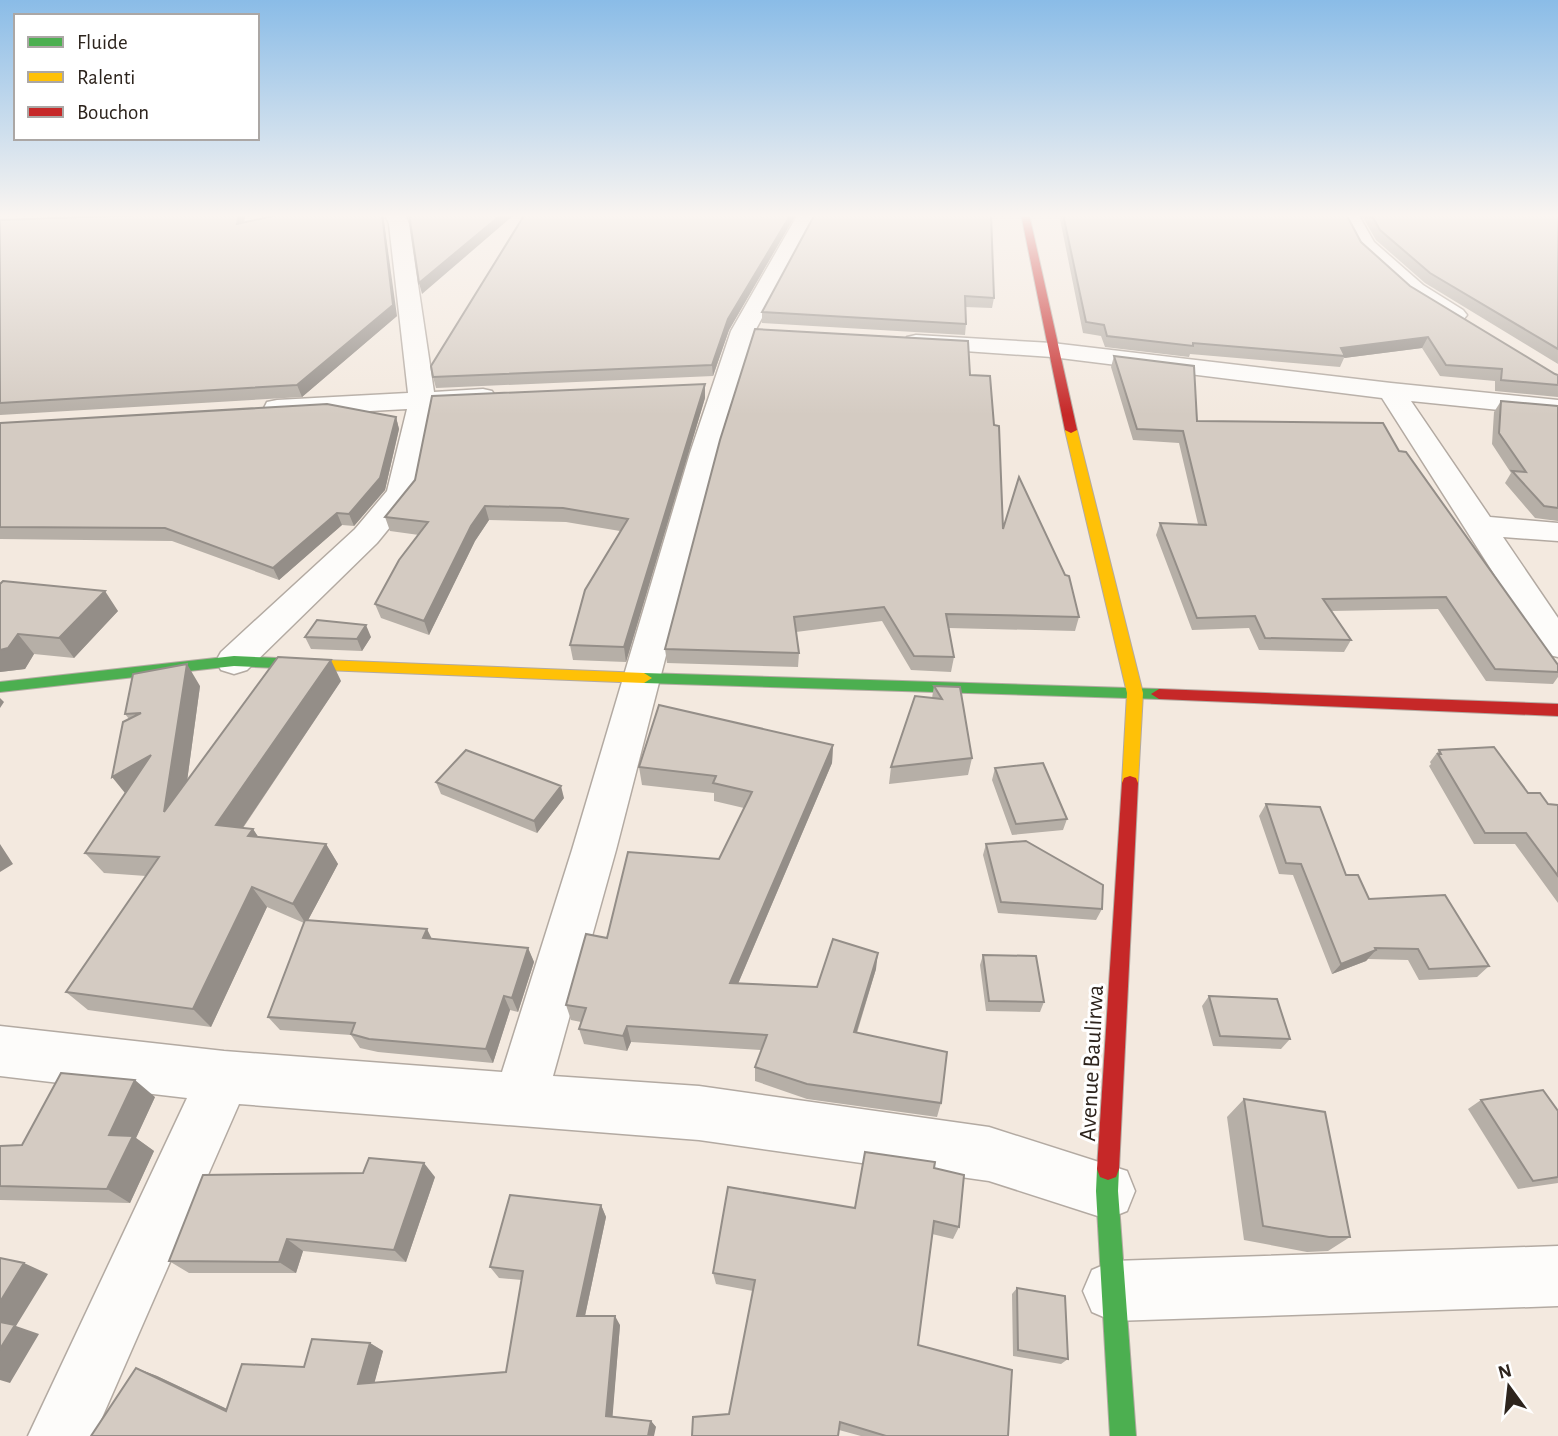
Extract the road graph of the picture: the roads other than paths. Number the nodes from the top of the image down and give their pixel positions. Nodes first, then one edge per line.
1 (406, 281) edge
2 (779, 281) edge
3 (1038, 281) edge
4 (1405, 281) edge
5 (1470, 324) edge
6 (891, 340) edge
7 (1052, 350) junction
8 (1391, 391) junction
9 (505, 396) edge
10 (422, 400) junction
11 (1558, 408) edge
12 (257, 409) edge
13 (1480, 526) junction
14 (1558, 532) edge
15 (1558, 645) edge
16 (234, 661) junction
17 (640, 678) junction
18 (0, 687) edge
19 (1135, 693) junction
20 (1558, 710) edge
21 (0, 1051) edge
22 (224, 1077) junction
23 (519, 1101) junction
24 (1107, 1191) junction
25 (1558, 1276) edge
26 (1114, 1291) junction
27 (61, 1436) edge
28 (1123, 1436) edge

1 - 10 street
2 - 17 street
3 - 7 street, Avenue Baulirwa
4 - 5 street
6 - 7 street
7 - 8 street
7 - 19 street, Avenue Baulirwa
8 - 11 street
8 - 13 street
9 - 10 street
10 - 12 street
10 - 16 street
13 - 14 street
13 - 15 street
16 - 17 street
16 - 18 street
17 - 19 street
17 - 23 street
19 - 20 street
19 - 24 street, Avenue Baulirwa
21 - 22 street
22 - 23 street
22 - 27 street
23 - 24 street
24 - 26 street, Avenue Baulirwa
25 - 26 street
26 - 28 street, Avenue Baulirwa

